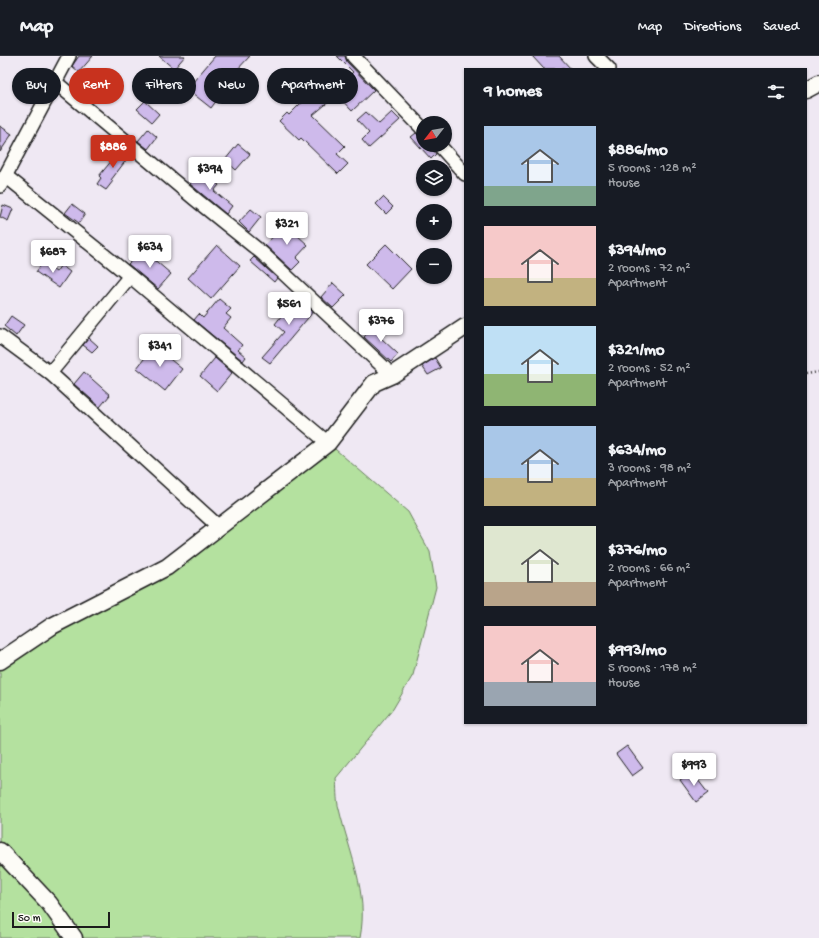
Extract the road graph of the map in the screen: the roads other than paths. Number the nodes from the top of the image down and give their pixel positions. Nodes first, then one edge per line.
1 (69, 56) edge
2 (73, 56) edge
3 (354, 56) edge
4 (596, 56) edge
5 (608, 68) edge
6 (61, 71) edge
7 (61, 73) edge
8 (819, 83) edge
9 (61, 87) edge
10 (807, 89) edge
11 (43, 104) edge
12 (416, 122) edge
13 (445, 152) edge
14 (464, 173) edge
15 (3, 181) edge
16 (130, 276) junction
17 (464, 328) edge
18 (0, 336) edge
19 (50, 373) junction
20 (392, 375) junction
21 (328, 443) junction
22 (219, 527) junction
23 (0, 661) edge
24 (0, 851) edge
25 (74, 938) edge

1 - 6 street
2 - 7 street
3 - 12 street
4 - 5 street
8 - 10 street
9 - 20 street
11 - 15 street
13 - 14 street
15 - 16 street
16 - 19 street
16 - 21 street
17 - 20 street
18 - 19 street
19 - 22 street
20 - 21 street
21 - 22 street
22 - 23 street
24 - 25 street

